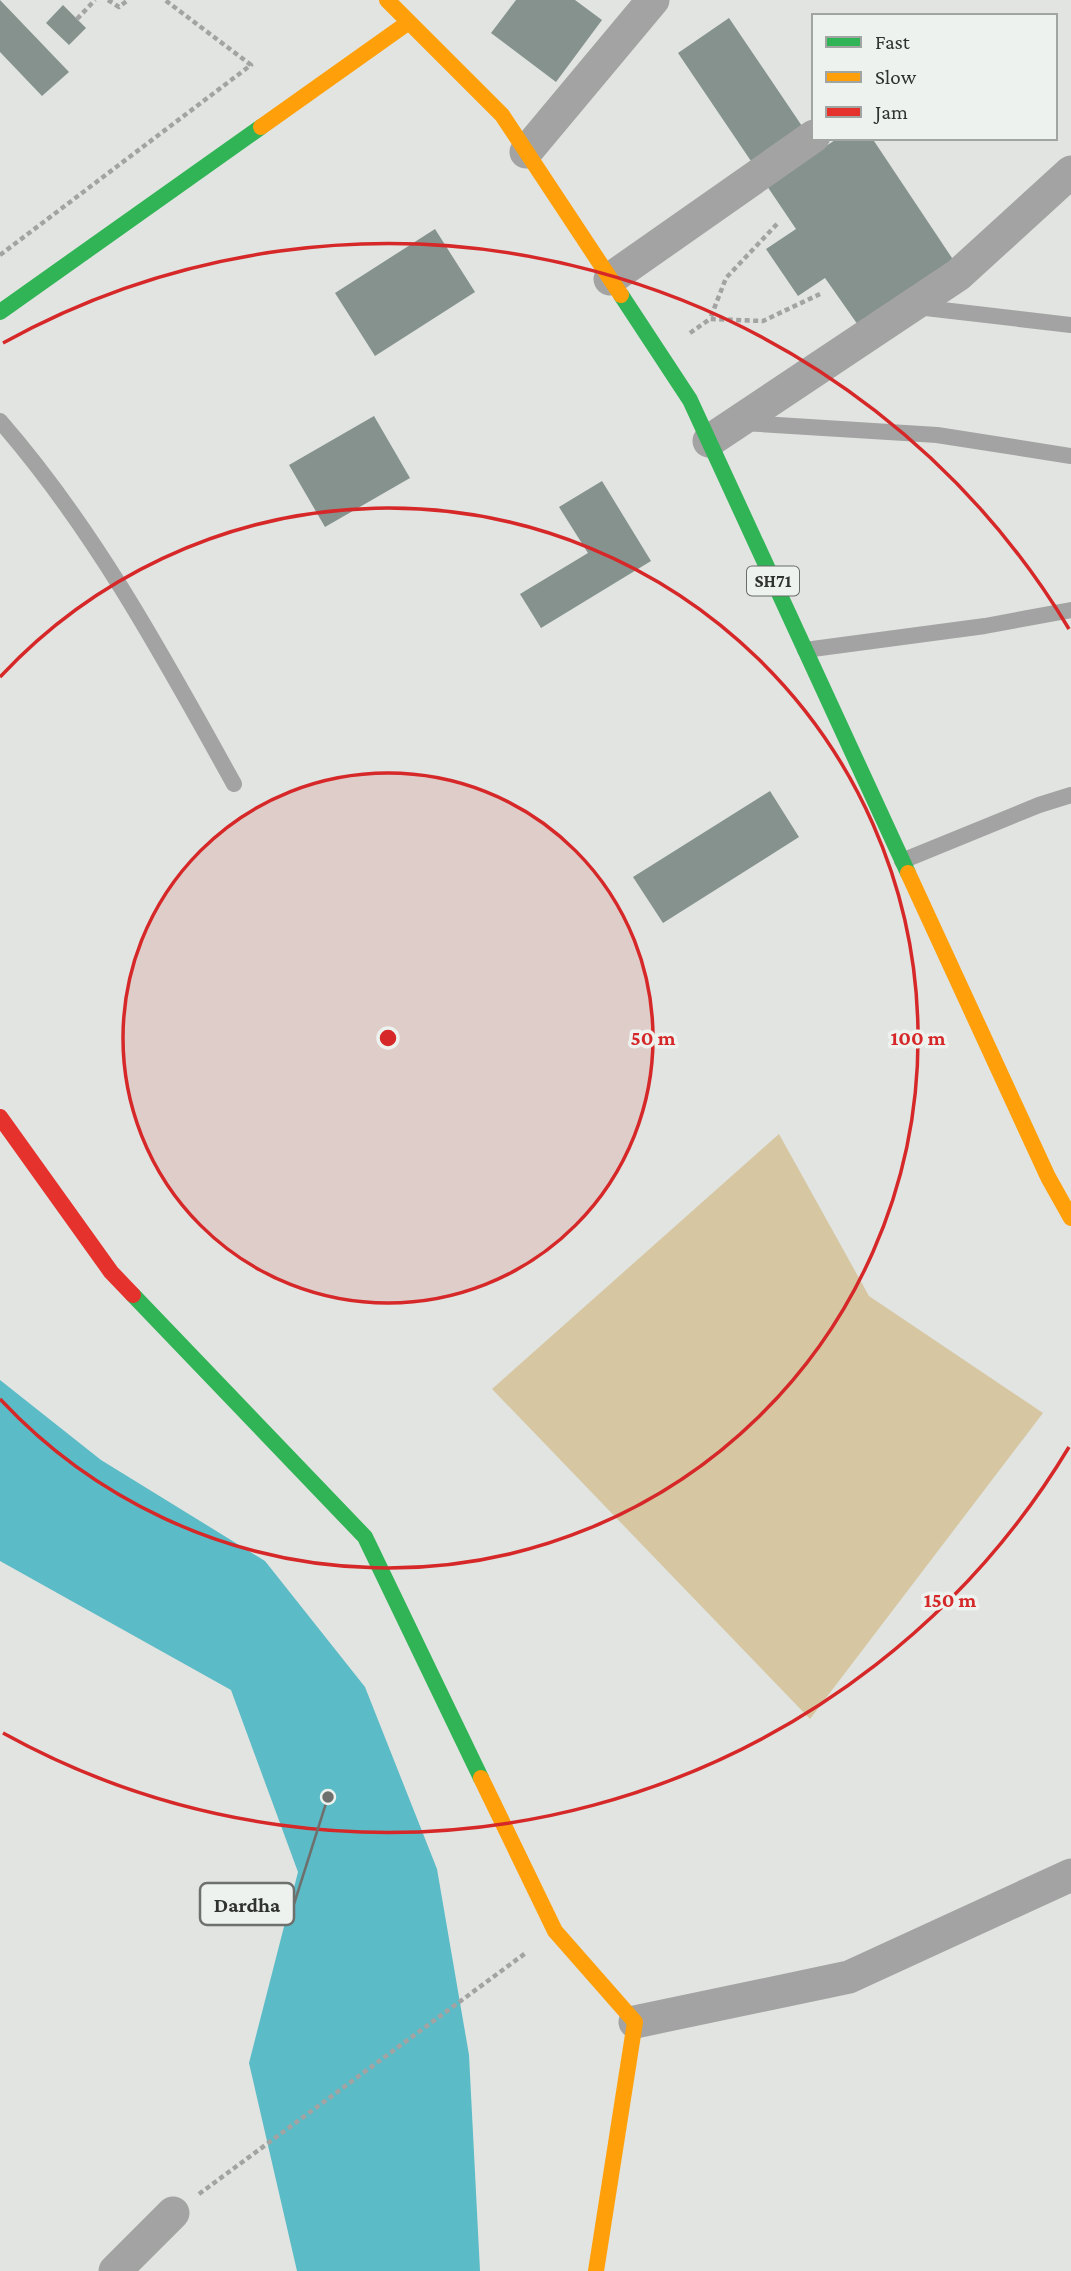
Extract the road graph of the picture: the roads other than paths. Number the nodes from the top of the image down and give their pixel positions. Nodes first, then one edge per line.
1 (387, 0) edge
2 (653, 0) edge
3 (408, 22) junction
4 (812, 137) edge
5 (527, 152) junction
6 (1071, 172) edge
7 (610, 279) junction
8 (911, 306) junction
9 (0, 312) edge
10 (1071, 325) edge
11 (0, 421) edge
12 (738, 422) junction
13 (709, 441) junction
14 (1071, 456) edge
15 (1071, 610) edge
16 (805, 650) junction
17 (234, 784) dead end
18 (1071, 795) edge
19 (902, 861) junction
20 (0, 1117) edge
21 (1071, 1218) edge
22 (1071, 1875) edge
23 (635, 2022) junction
24 (173, 2213) road end
25 (115, 2271) edge
26 (596, 2271) edge

1 - 3 street, SH71
2 - 5 street
3 - 5 street, SH71
3 - 9 street
4 - 7 street
5 - 7 street, SH71
6 - 8 street
7 - 13 street, SH71
8 - 10 lane
8 - 12 street
11 - 17 lane
12 - 13 street
12 - 14 lane
13 - 16 street, SH71
15 - 16 lane
16 - 19 street, SH71
18 - 19 lane
19 - 21 street, SH71
20 - 23 street
22 - 23 street
23 - 26 street
24 - 25 street

